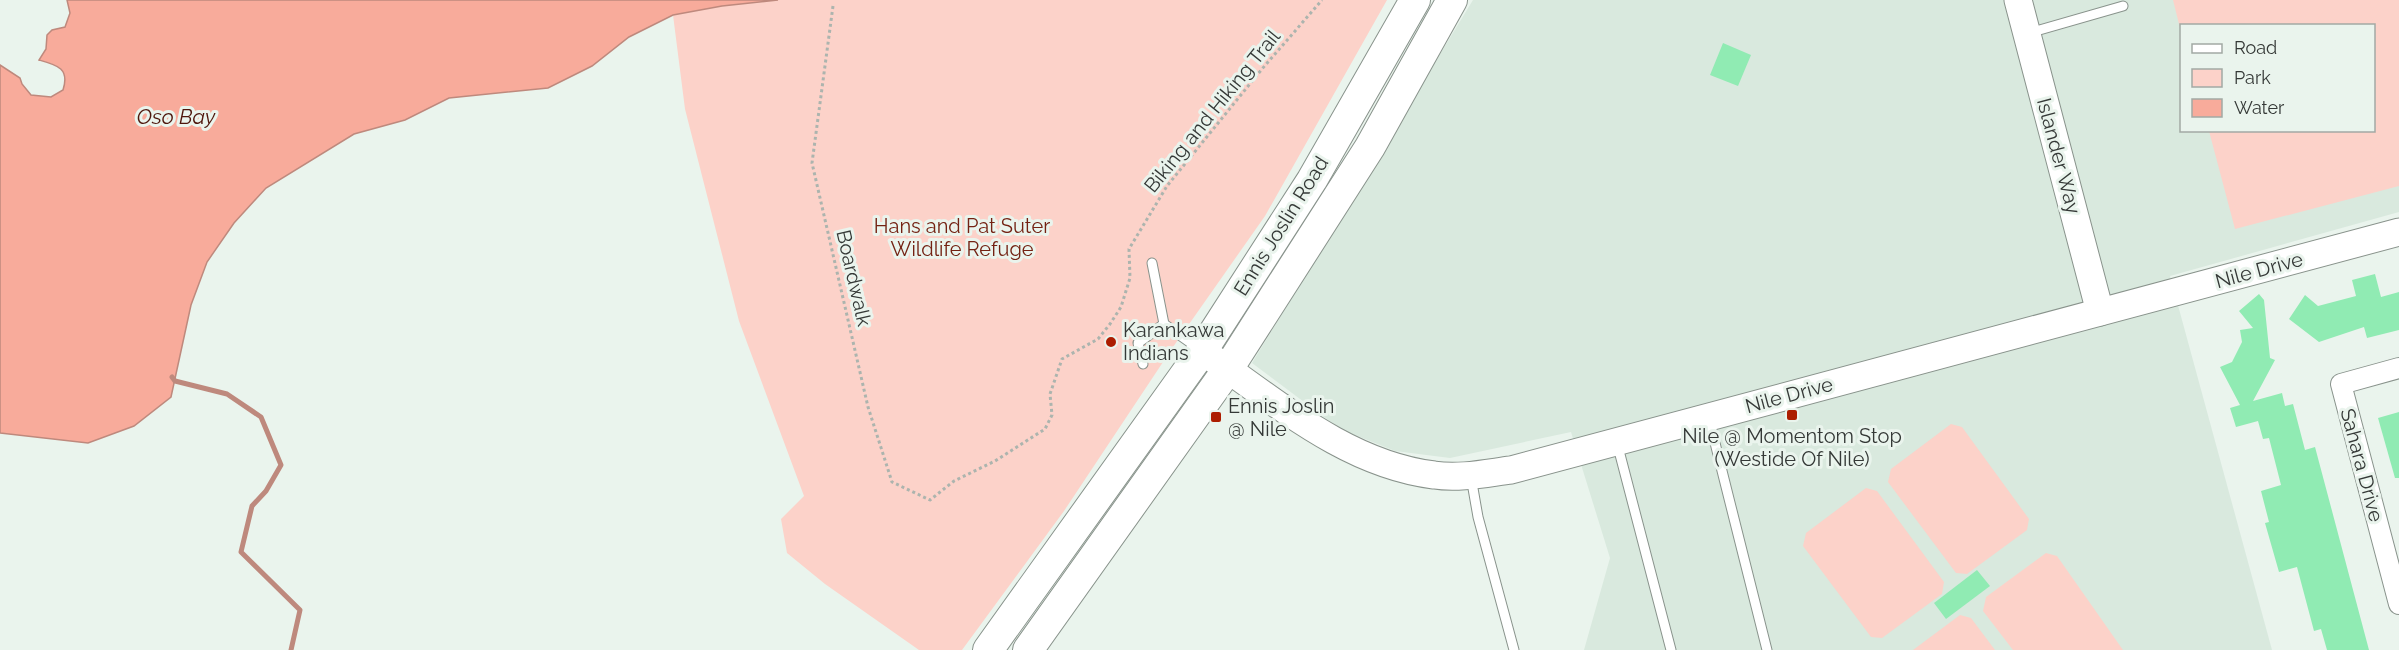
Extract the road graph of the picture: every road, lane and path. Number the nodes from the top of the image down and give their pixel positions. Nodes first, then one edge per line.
1 (1322, 0) edge
2 (1415, 0) edge
3 (1452, 0) edge
4 (2018, 0) edge
5 (833, 6) dead end
6 (2123, 6) dead end
7 (2027, 34) junction
8 (2399, 232) edge
9 (1152, 263) dead end
10 (2100, 312) junction
11 (1164, 324) junction
12 (1202, 351) junction
13 (1143, 364) dead end
14 (2399, 368) edge
15 (1228, 369) junction
16 (1708, 417) junction
17 (1617, 441) junction
18 (1470, 475) junction
19 (954, 481) joint
20 (2399, 604) edge
21 (988, 650) edge
22 (1029, 650) edge
23 (1514, 650) edge
24 (1671, 650) edge
25 (1767, 650) edge

1 - 19 path, Biking and Hiking Trail
2 - 12 main road, Ennis Joslin Road
3 - 15 main road, Ennis Joslin Road
4 - 7 main road, Islander Way
5 - 19 path, Boardwalk
6 - 7 lane
7 - 10 main road, Islander Way
8 - 10 main road, Nile Drive
9 - 11 lane
10 - 16 main road, Nile Drive
11 - 12 lane
11 - 13 lane
12 - 15 main road, Nile Drive
12 - 21 main road, Ennis Joslin Road
14 - 20 street, Sahara Drive
15 - 18 main road, Nile Drive
15 - 22 main road, Ennis Joslin Road
16 - 17 main road, Nile Drive
16 - 25 lane
17 - 18 main road, Nile Drive
17 - 24 lane
18 - 23 lane

